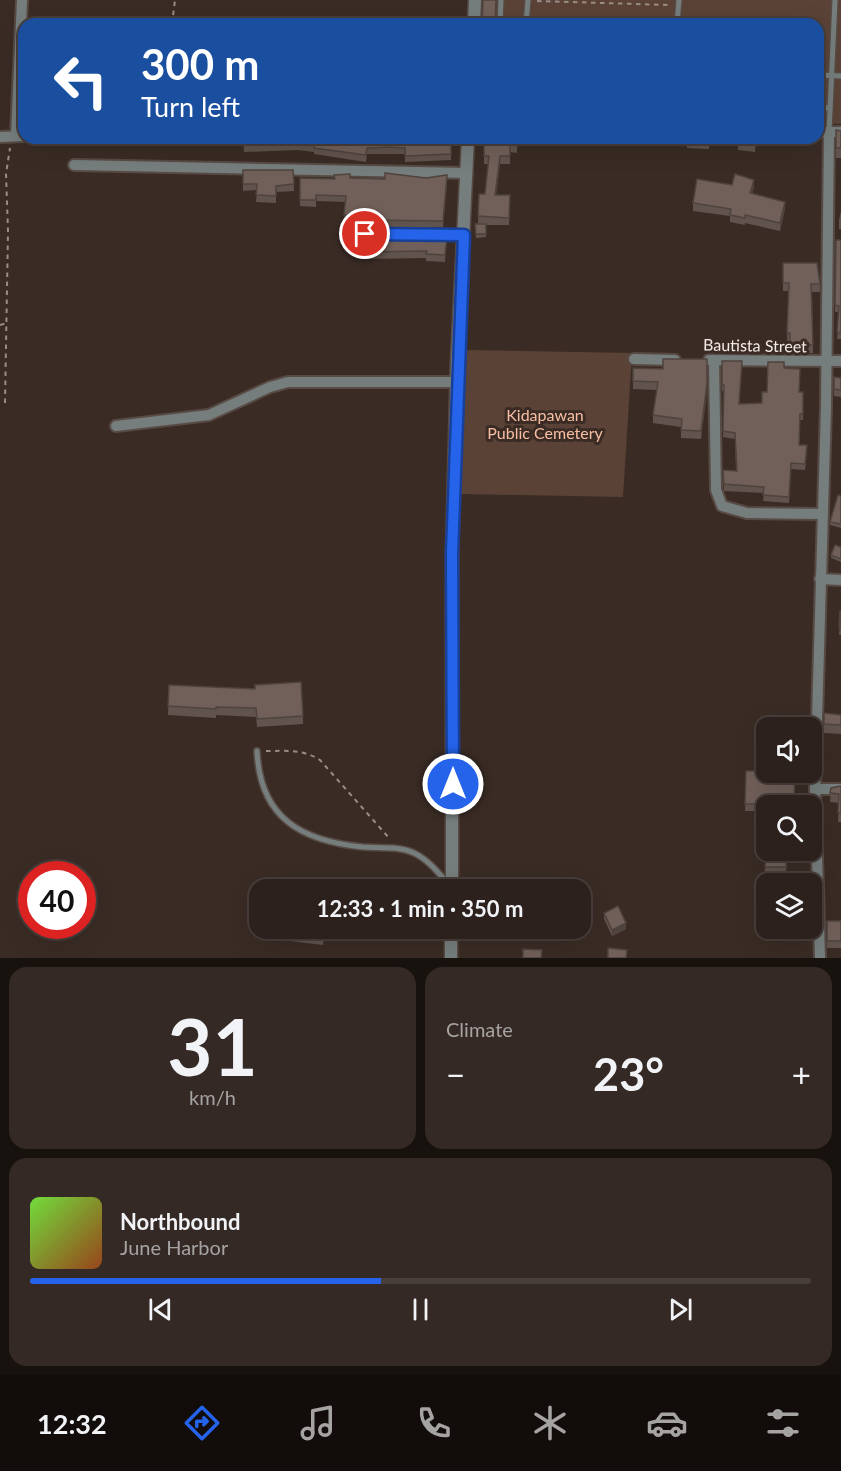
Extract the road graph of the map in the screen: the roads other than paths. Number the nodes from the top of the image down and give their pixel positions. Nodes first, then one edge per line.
1 (22, 0) edge
2 (475, 0) edge
3 (501, 0) edge
4 (528, 0) edge
5 (835, 0) edge
6 (678, 3) edge
7 (22, 18) edge
8 (474, 18) edge
9 (500, 18) edge
10 (526, 18) edge
11 (677, 18) edge
12 (824, 75) edge
13 (832, 76) junction
14 (841, 76) edge
15 (824, 108) edge
16 (830, 108) junction
17 (824, 132) edge
18 (829, 132) junction
19 (841, 132) edge
20 (18, 136) edge
21 (0, 137) edge
22 (468, 144) edge
23 (74, 165) dead end
24 (467, 173) junction
25 (365, 234) edge
26 (464, 235) junction
27 (633, 359) dead end
28 (702, 360) junction
29 (826, 361) junction
30 (841, 361) edge
31 (457, 382) junction
32 (116, 426) dead end
33 (821, 514) junction
34 (820, 579) junction
35 (841, 580) edge
36 (257, 751) road end
37 (815, 789) junction
38 (841, 789) edge
39 (443, 879) edge
40 (452, 879) edge
41 (451, 939) edge
42 (451, 958) edge
43 (820, 958) edge

1 - 7 street
2 - 8 street
3 - 9 lane
4 - 10 lane
5 - 13 lane
6 - 11 lane
12 - 13 lane
13 - 14 lane
13 - 16 lane
15 - 16 lane
16 - 18 lane
17 - 18 street
18 - 19 street
18 - 29 street
20 - 21 street
22 - 24 street
23 - 24 street
24 - 26 street
25 - 26 street
26 - 31 street
27 - 28 street, Bautista Street
28 - 29 street, Bautista Street
28 - 33 street
29 - 30 street, Bautista Street
29 - 33 street
31 - 32 street
31 - 40 street
33 - 34 street
34 - 35 street
34 - 37 street
36 - 39 lane
37 - 38 street
37 - 43 street
41 - 42 street

